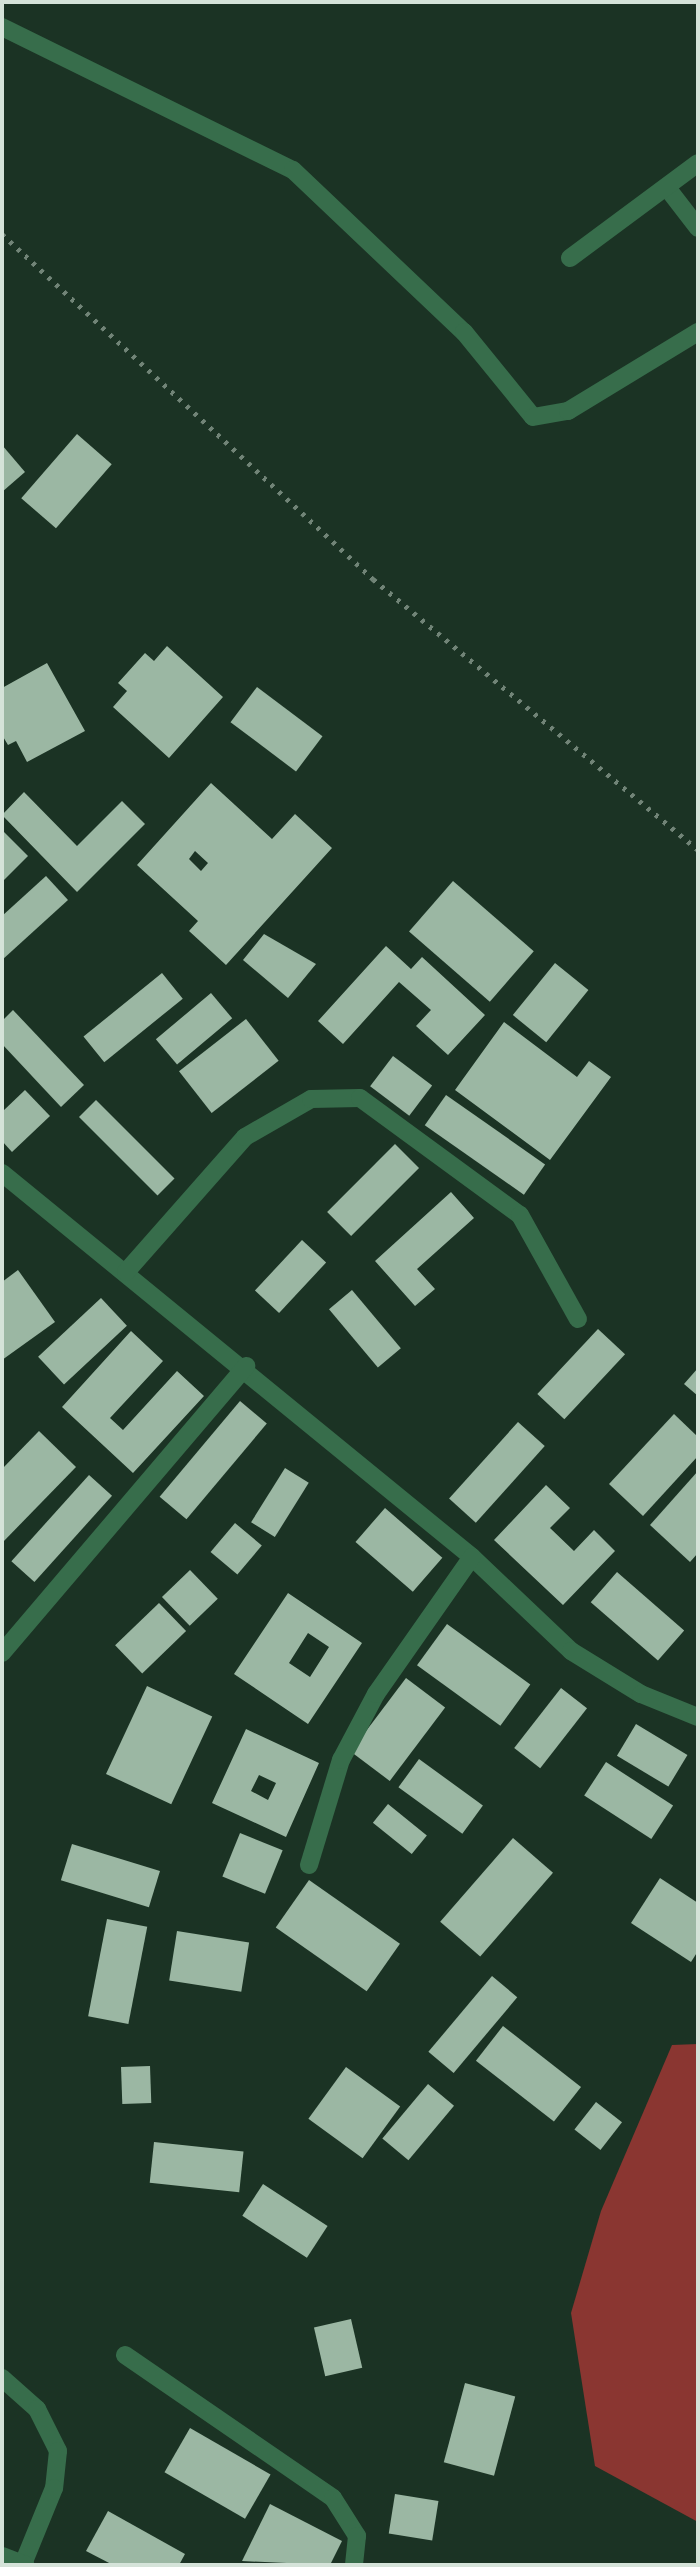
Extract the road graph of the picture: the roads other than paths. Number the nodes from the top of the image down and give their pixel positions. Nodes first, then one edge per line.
1 (2, 27) edge
2 (698, 163) edge
3 (668, 189) junction
4 (698, 228) edge
5 (570, 258) dead end
6 (698, 332) edge
7 (5, 1182) edge
8 (126, 1272) junction
9 (579, 1319) dead end
10 (246, 1366) junction
11 (472, 1557) junction
12 (2, 1653) edge
13 (698, 1717) edge
14 (309, 1866) dead end
15 (125, 2355) dead end
16 (2, 2378) edge
17 (2, 2556) edge
18 (24, 2565) edge
19 (354, 2565) edge

1 - 6 street
2 - 3 street
3 - 4 street
3 - 5 street
7 - 8 street
8 - 9 street
8 - 10 street
10 - 11 street
10 - 12 street
11 - 13 street
11 - 14 street
15 - 19 street
16 - 18 street
17 - 18 street

